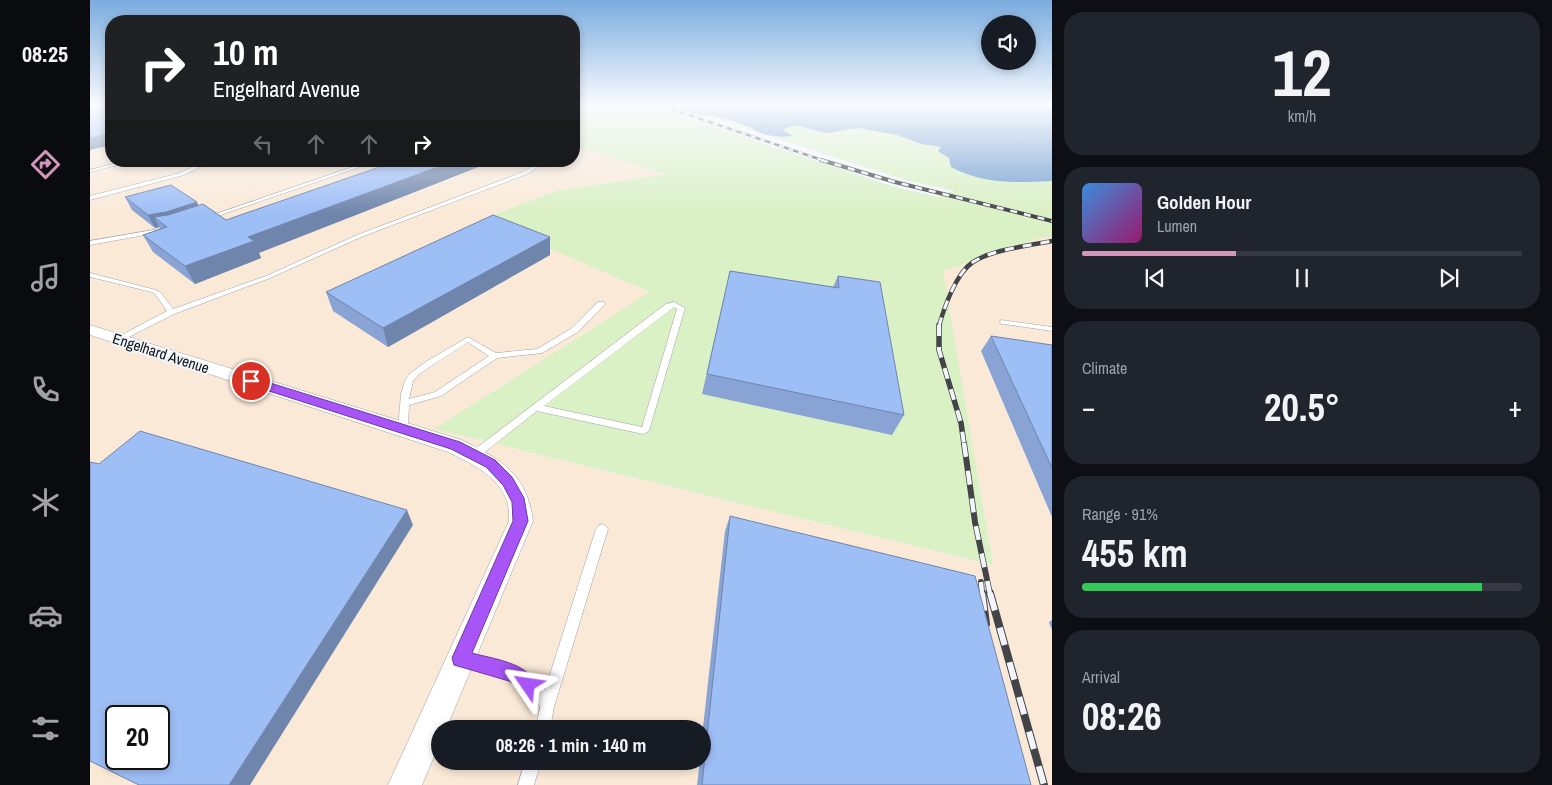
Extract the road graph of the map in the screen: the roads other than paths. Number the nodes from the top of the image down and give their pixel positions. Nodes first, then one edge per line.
1 (106, 167) edge
2 (197, 167) edge
3 (357, 167) edge
4 (535, 167) edge
5 (90, 171) edge
6 (90, 198) edge
7 (202, 220) edge
8 (165, 230) edge
9 (90, 243) edge
10 (90, 275) edge
11 (601, 304) dead end
12 (171, 312) junction
13 (1004, 322) dead end
14 (1052, 329) edge
15 (90, 330) edge
16 (118, 339) junction
17 (494, 356) junction
18 (405, 403) junction
19 (535, 407) junction
20 (402, 429) junction
21 (474, 455) junction
22 (602, 529) dead end
23 (461, 658) junction
24 (547, 707) junction
25 (544, 720) edge
26 (530, 770) edge
27 (405, 785) edge
28 (526, 785) edge

1 - 5 lane
2 - 6 lane
3 - 7 lane
4 - 12 lane
8 - 9 lane
10 - 12 lane
11 - 17 lane
12 - 16 lane
13 - 14 lane
15 - 16 street, Engelhard Avenue
16 - 20 street, Engelhard Avenue
17 - 18 lane
17 - 18 lane
18 - 20 lane
19 - 19 lane
19 - 21 lane
20 - 21 street, Engelhard Avenue
21 - 23 street, Engelhard Avenue
22 - 24 lane
23 - 24 lane
23 - 27 street, Engelhard Avenue
24 - 25 lane
26 - 28 lane

